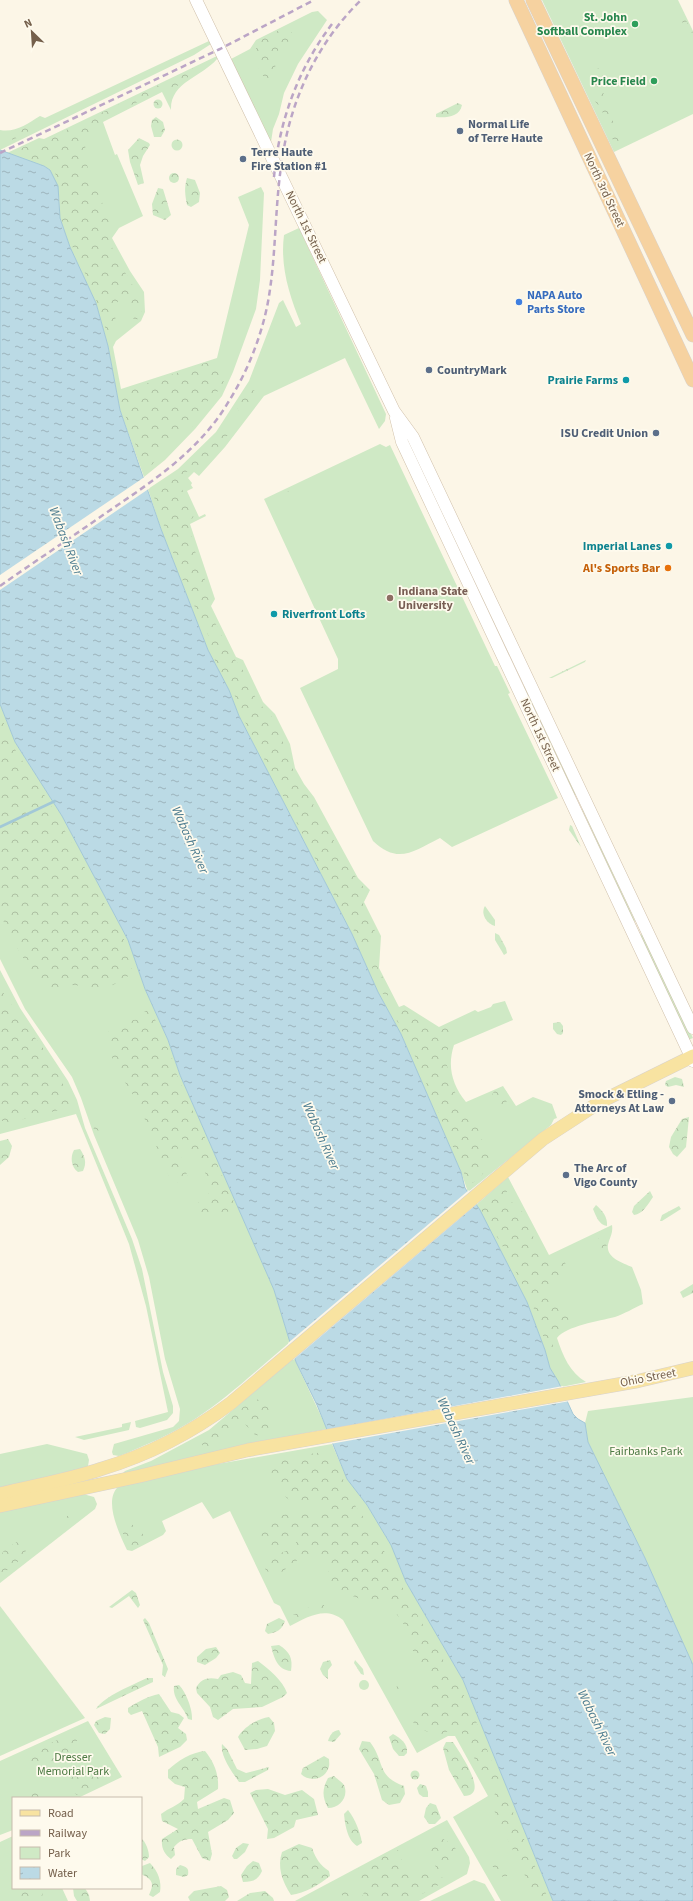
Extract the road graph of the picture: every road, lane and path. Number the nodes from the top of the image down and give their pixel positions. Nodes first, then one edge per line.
1 (196, 0) edge
2 (516, 0) edge
3 (533, 0) edge
4 (693, 335) edge
5 (693, 380) edge
6 (394, 411) junction
7 (693, 1028) edge
8 (692, 1058) edge
9 (693, 1368) edge
10 (0, 1494) edge
11 (0, 1506) edge

1 - 6 main road, North 1st Street
2 - 5 highway, North 3rd Street
3 - 4 highway, North 3rd Street
6 - 7 main road, North 1st Street
6 - 8 main road, North 1st Street
8 - 10 main road
9 - 11 main road, Ohio Street

